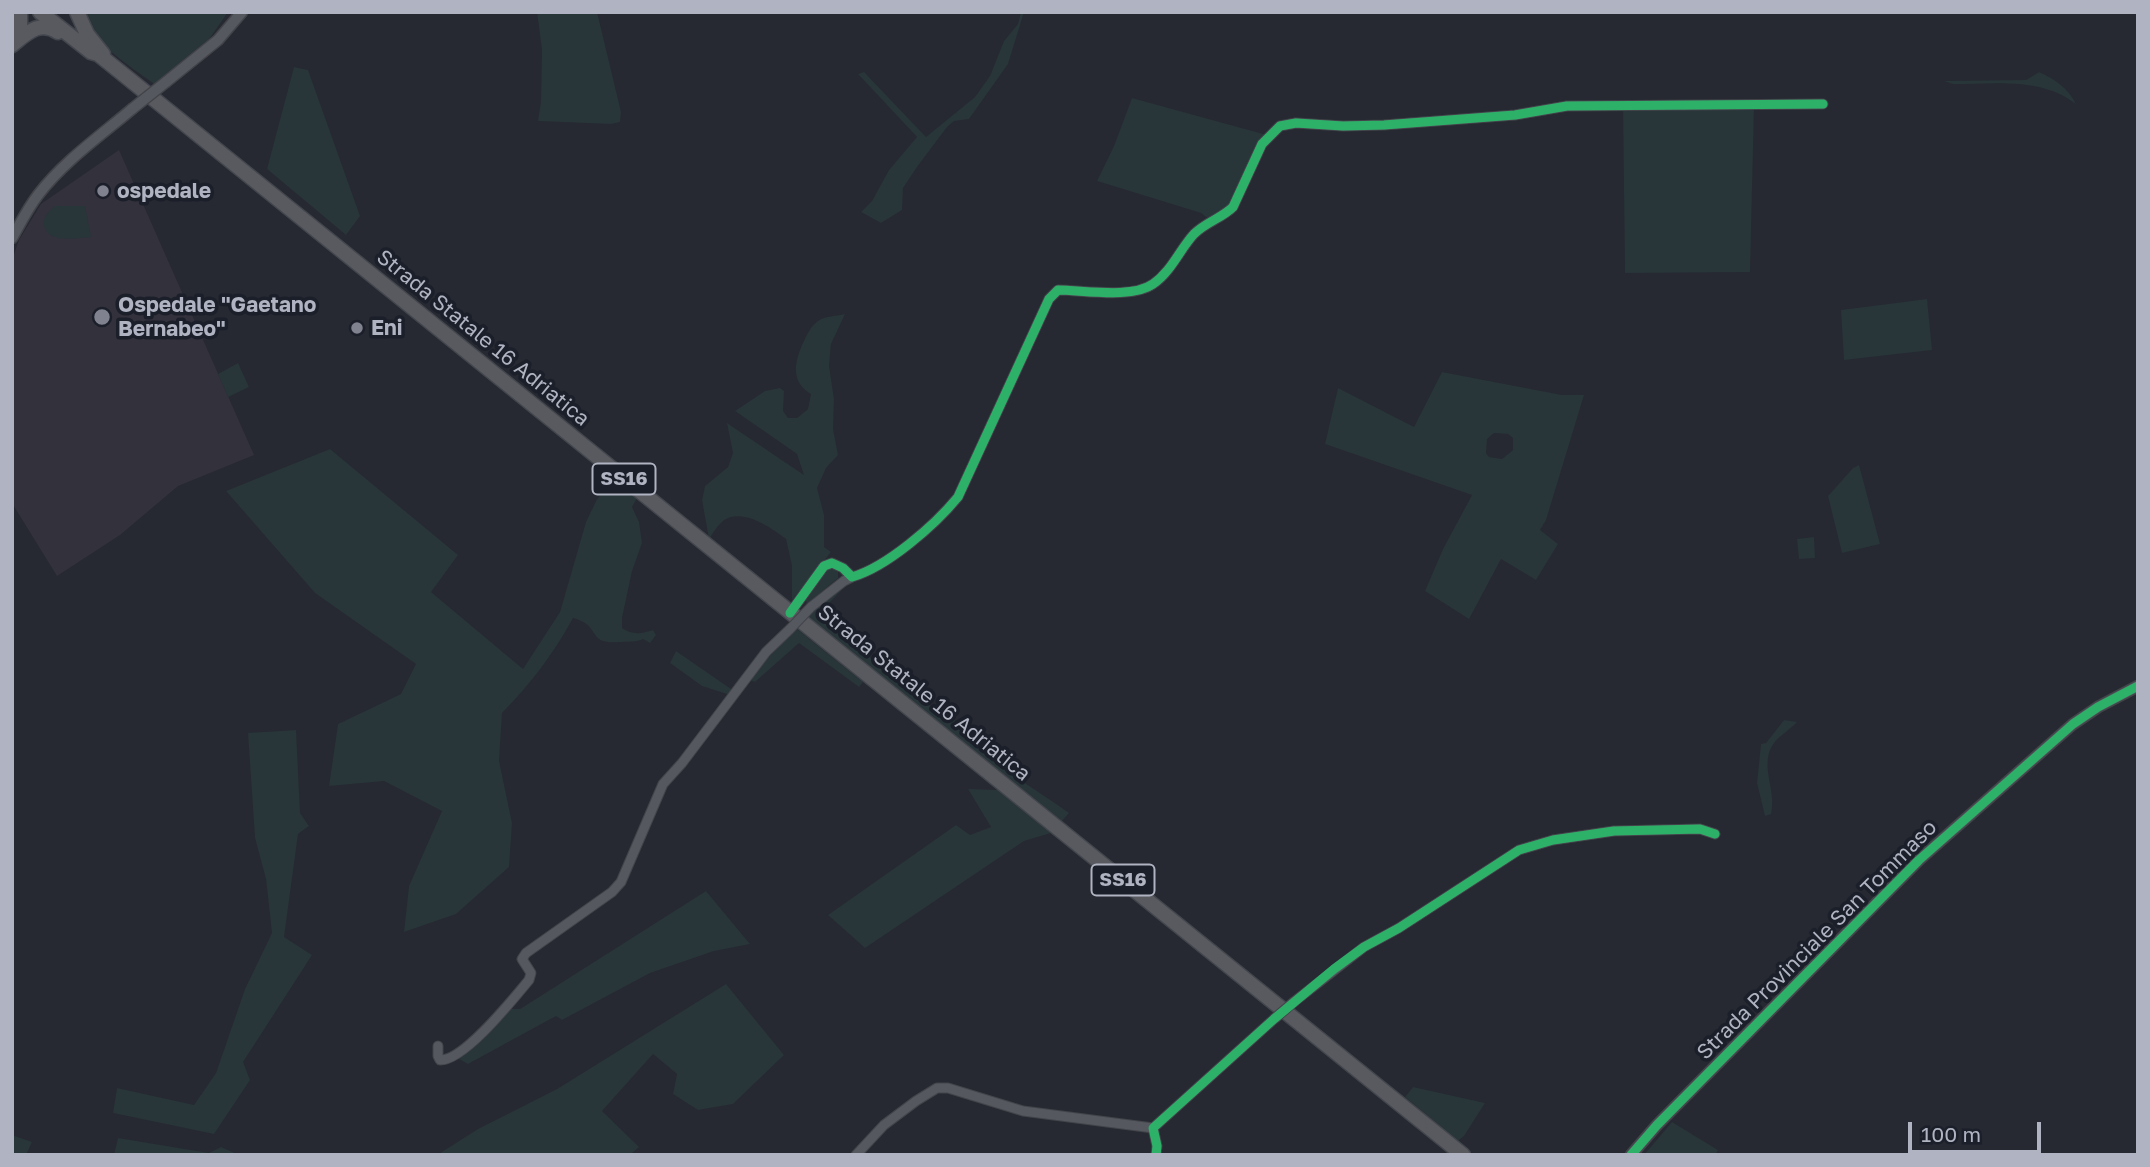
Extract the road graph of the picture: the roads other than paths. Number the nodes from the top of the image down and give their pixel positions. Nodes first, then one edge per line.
1 (20, 12) edge
2 (40, 12) edge
3 (51, 12) edge
4 (78, 12) edge
5 (242, 12) edge
6 (12, 43) edge
7 (98, 54) junction
8 (115, 68) junction
9 (1823, 104) dead end
10 (13, 237) edge
11 (852, 577) junction
12 (787, 610) junction
13 (2138, 686) edge
14 (1715, 834) dead end
15 (438, 1046) dead end
16 (1153, 1128) junction
17 (856, 1155) edge
18 (1156, 1155) edge
19 (1462, 1155) edge
20 (1631, 1155) edge

1 - 6 main road
2 - 7 main road, Strada Statale 16 Adriatica / SS16
3 - 7 main road, Strada Statale 16 Adriatica / SS16
4 - 8 main road
5 - 10 street, bridge
6 - 8 main road
7 - 8 main road, Strada Statale 16 Adriatica / SS16
8 - 12 main road, Strada Statale 16 Adriatica / SS16
9 - 11 street
11 - 12 street
11 - 15 street, bridge
12 - 19 main road, Strada Statale 16 Adriatica / SS16
13 - 20 street, Strada Provinciale San Tommaso
14 - 16 street, bridge
16 - 17 street
16 - 18 street

